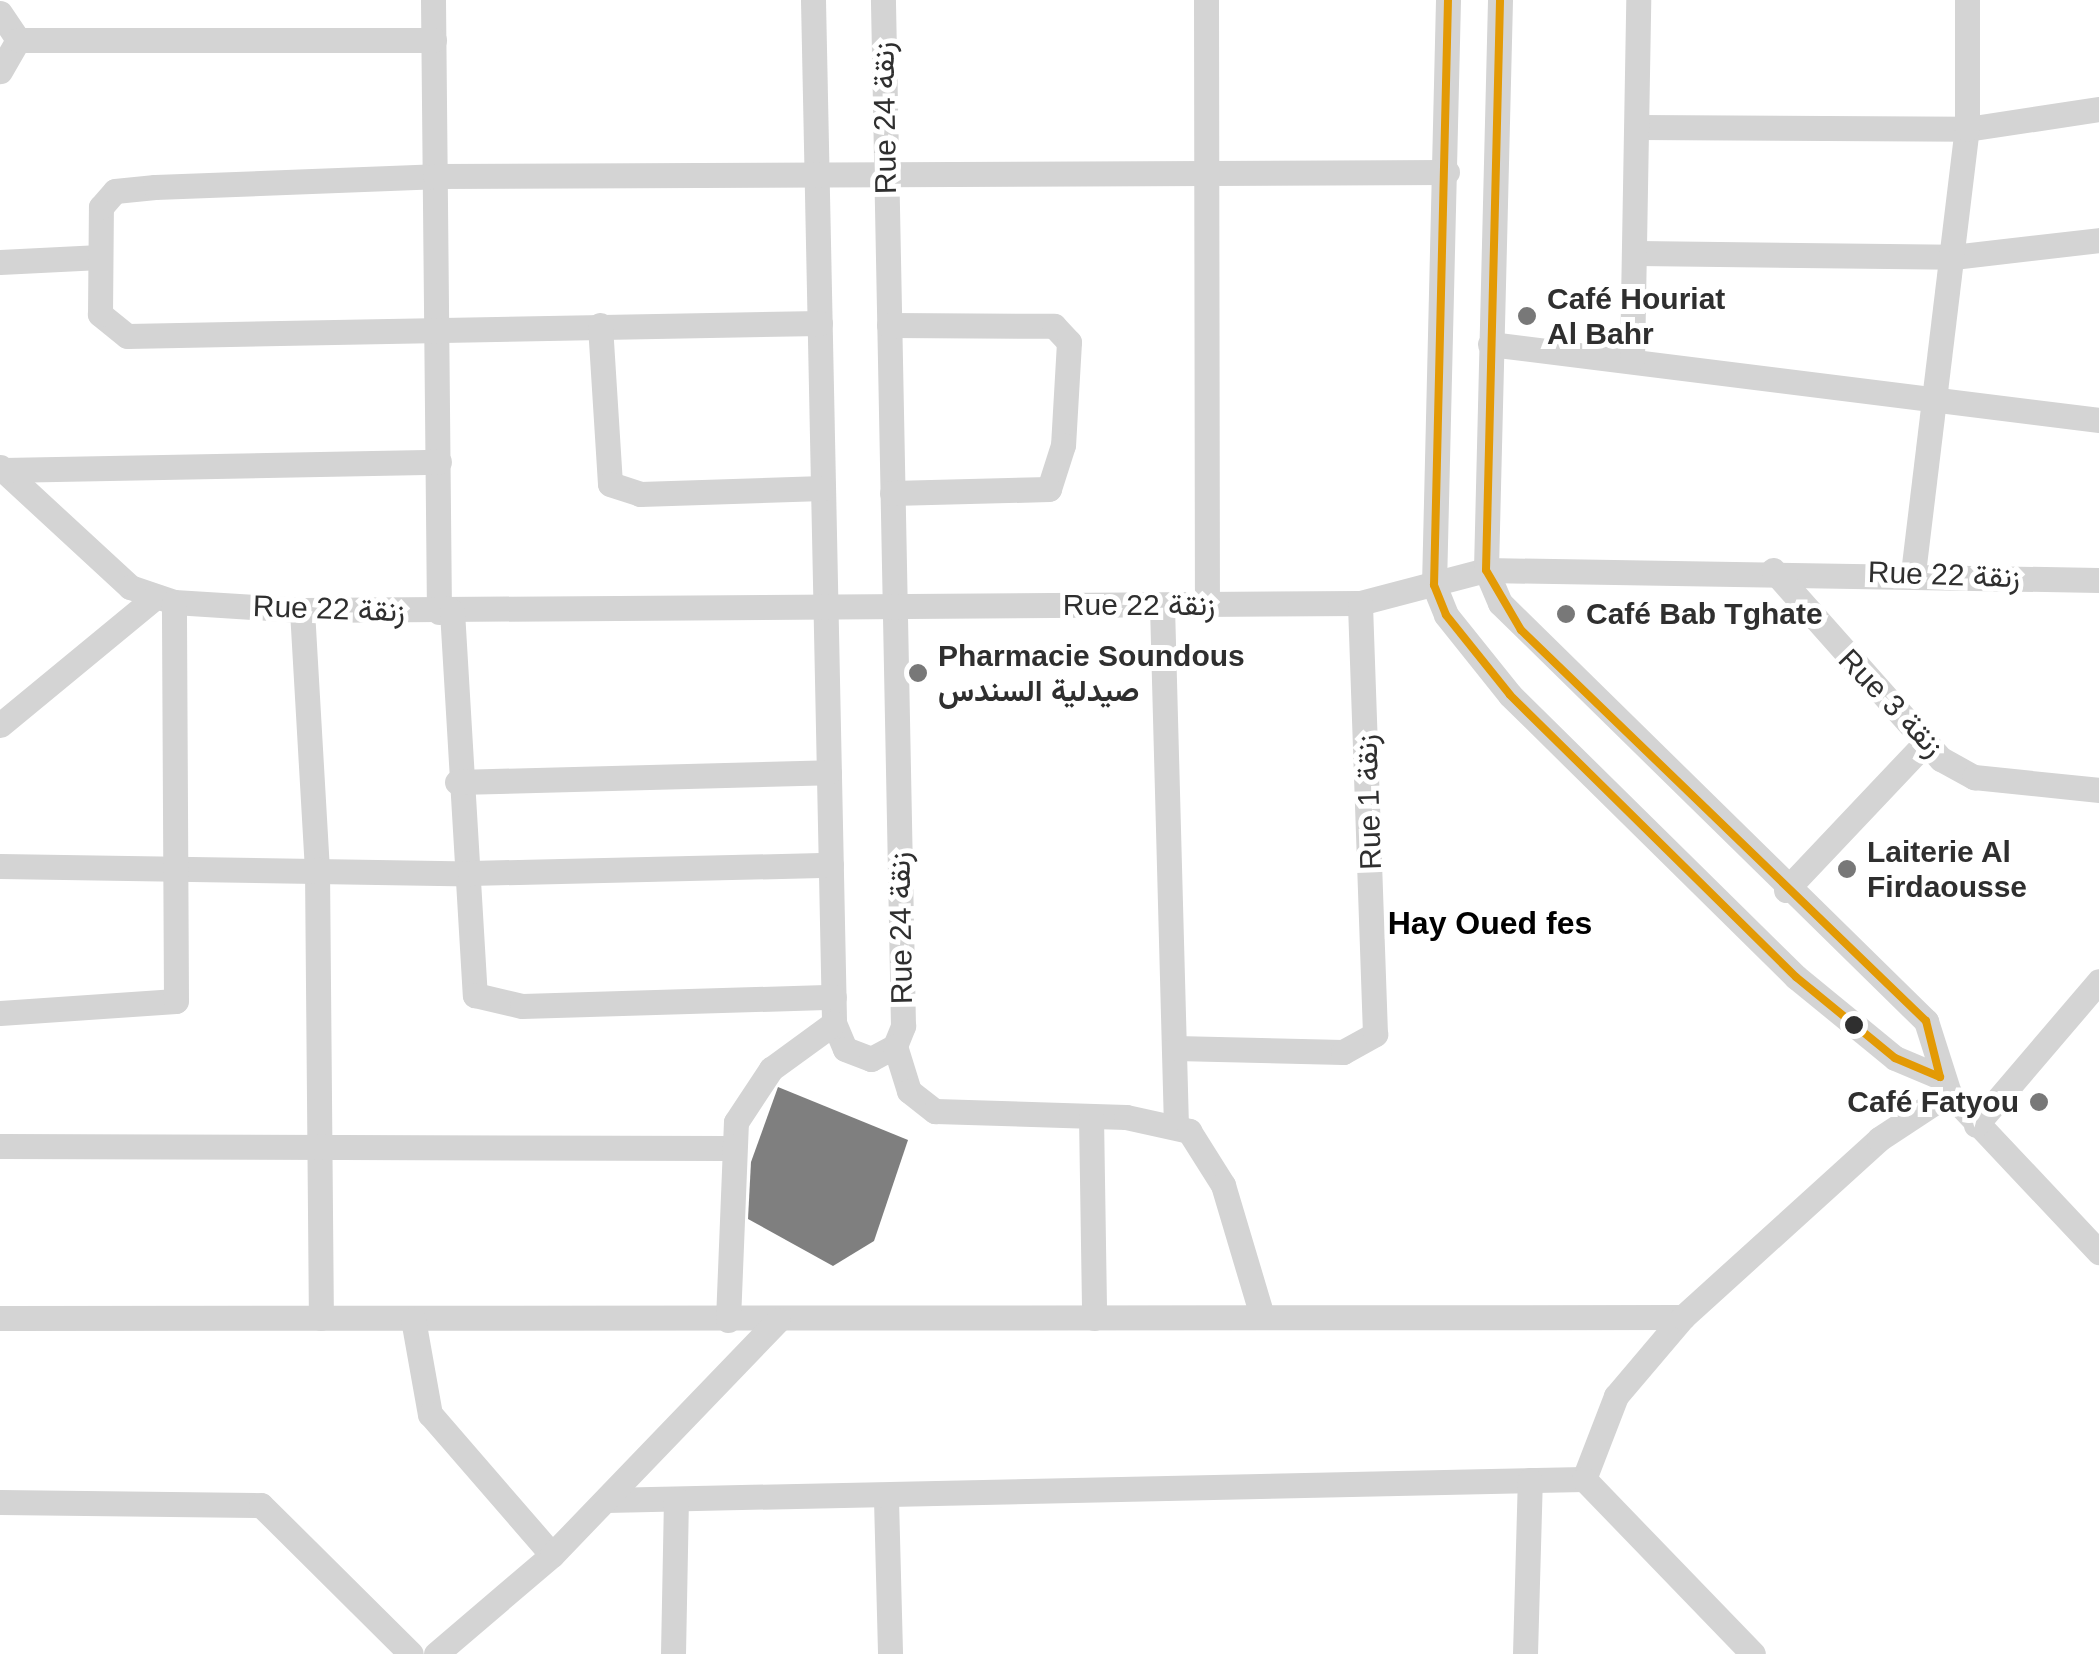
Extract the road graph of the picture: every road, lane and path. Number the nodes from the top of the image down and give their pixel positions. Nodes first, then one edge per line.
1 (433, 0) edge
2 (813, 0) edge
3 (883, 0) edge
4 (1206, 0) edge
5 (1448, 0) edge
6 (1500, 0) edge
7 (1638, 0) edge
8 (1968, 0) edge
9 (0, 14) edge
10 (18, 40) junction
11 (434, 40) junction
12 (0, 71) edge
13 (2099, 109) edge
14 (1638, 127) junction
15 (1967, 129) junction
16 (1447, 172) junction
17 (435, 176) junction
18 (1207, 177) junction
19 (816, 178) junction
20 (886, 178) junction
21 (2099, 240) edge
22 (1638, 253) junction
23 (100, 257) junction
24 (1954, 257) junction
25 (0, 262) edge
26 (820, 322) junction
27 (600, 325) junction
28 (437, 326) junction
29 (889, 326) junction
30 (1490, 344) junction
31 (1632, 360) junction
32 (1936, 394) junction
33 (2099, 420) edge
34 (438, 462) junction
35 (2, 469) edge
36 (823, 488) junction
37 (892, 493) junction
38 (1486, 570) junction
39 (1773, 570) junction
40 (1913, 573) junction
41 (2099, 580) edge
42 (1434, 585) junction
43 (164, 600) junction
44 (1360, 604) junction
45 (826, 605) junction
46 (1207, 605) junction
47 (894, 606) junction
48 (1162, 606) junction
49 (302, 610) junction
50 (445, 611) junction
51 (0, 726) edge
52 (1925, 742) junction
53 (829, 772) junction
54 (457, 782) junction
55 (2099, 790) edge
56 (831, 865) junction
57 (0, 866) edge
58 (176, 868) junction
59 (316, 868) junction
60 (470, 873) junction
61 (1786, 890) junction
62 (2096, 993) edge
63 (834, 997) junction
64 (0, 1013) edge
65 (834, 1023) junction
66 (896, 1046) junction
67 (1176, 1048) junction
68 (1945, 1085) junction
69 (1091, 1116) junction
70 (1976, 1125) junction
71 (1176, 1126) junction
72 (320, 1145) junction
73 (0, 1146) edge
74 (728, 1148) junction
75 (2099, 1252) edge
76 (1262, 1316) junction
77 (1682, 1317) junction
78 (0, 1318) edge
79 (321, 1318) junction
80 (1094, 1318) junction
81 (413, 1319) junction
82 (728, 1320) junction
83 (778, 1320) junction
84 (1584, 1479) junction
85 (1530, 1480) junction
86 (886, 1499) junction
87 (606, 1500) junction
88 (676, 1500) junction
89 (0, 1502) edge
90 (552, 1556) junction
91 (411, 1654) edge
92 (436, 1654) edge
93 (673, 1654) edge
94 (890, 1654) edge
95 (1525, 1654) edge
96 (1753, 1654) edge

1 - 11 street
2 - 19 street
3 - 20 street, Rue 24 زنقة
4 - 18 street
5 - 16 street
6 - 30 street
7 - 14 street
8 - 15 street
9 - 10 street
10 - 11 street
10 - 12 street
11 - 17 street
13 - 15 street
14 - 15 street
14 - 22 street
15 - 24 street
16 - 18 street
16 - 42 street
17 - 19 street
17 - 23 street
17 - 28 street
18 - 20 street
18 - 46 street
19 - 20 street
19 - 26 street
20 - 29 street, Rue 24 زنقة
21 - 24 street
22 - 24 street
22 - 31 street
23 - 25 street
23 - 28 street
24 - 32 street
26 - 27 street
26 - 36 street
27 - 28 street
27 - 36 street
28 - 34 street
29 - 37 street, Rue 24 زنقة
29 - 37 street
30 - 31 street
30 - 38 street
31 - 32 street
32 - 33 street
32 - 40 street
34 - 35 street
34 - 50 street
35 - 43 street
36 - 45 street
37 - 47 street, Rue 24 زنقة
38 - 39 street, Rue 22 زنقة
38 - 42 street, Rue 22 زنقة
38 - 61 street
39 - 40 street, Rue 22 زنقة
39 - 52 street, Rue 3 زنقة
40 - 41 street, Rue 22 زنقة
42 - 44 street, Rue 22 زنقة
42 - 68 street
43 - 49 street, Rue 22 زنقة
43 - 51 street
43 - 58 street
44 - 46 street, Rue 22 زنقة
44 - 67 street, Rue 1 زنقة
45 - 47 street, Rue 22 زنقة
45 - 50 street, Rue 22 زنقة
45 - 53 street
46 - 48 street, Rue 22 زنقة
47 - 48 street, Rue 22 زنقة
47 - 66 street, Rue 24 زنقة
48 - 67 street
49 - 50 street, Rue 22 زنقة
49 - 59 street
50 - 54 street
52 - 55 street, Rue 3 زنقة
52 - 61 street
53 - 54 street
53 - 56 street
54 - 60 street
56 - 60 street
56 - 63 street
57 - 58 street
58 - 59 street
58 - 64 street
59 - 60 street
59 - 72 street
60 - 63 street
61 - 68 street
62 - 70 street
63 - 65 street
65 - 66 street, Rue 24 زنقة
65 - 74 street
66 - 69 street
67 - 71 street
68 - 70 street
68 - 77 street
69 - 71 street
69 - 80 street
70 - 75 street
71 - 76 street
72 - 73 street
72 - 74 street
72 - 79 street
74 - 82 street
76 - 77 street
76 - 80 street
77 - 84 street
78 - 79 street
79 - 81 street
80 - 83 street
81 - 82 street
81 - 90 street
82 - 83 street
83 - 87 street
84 - 85 street
84 - 96 street
85 - 86 street
85 - 95 street
86 - 88 street
86 - 94 street
87 - 88 street
87 - 90 street
88 - 93 street
89 - 91 street
90 - 92 street

